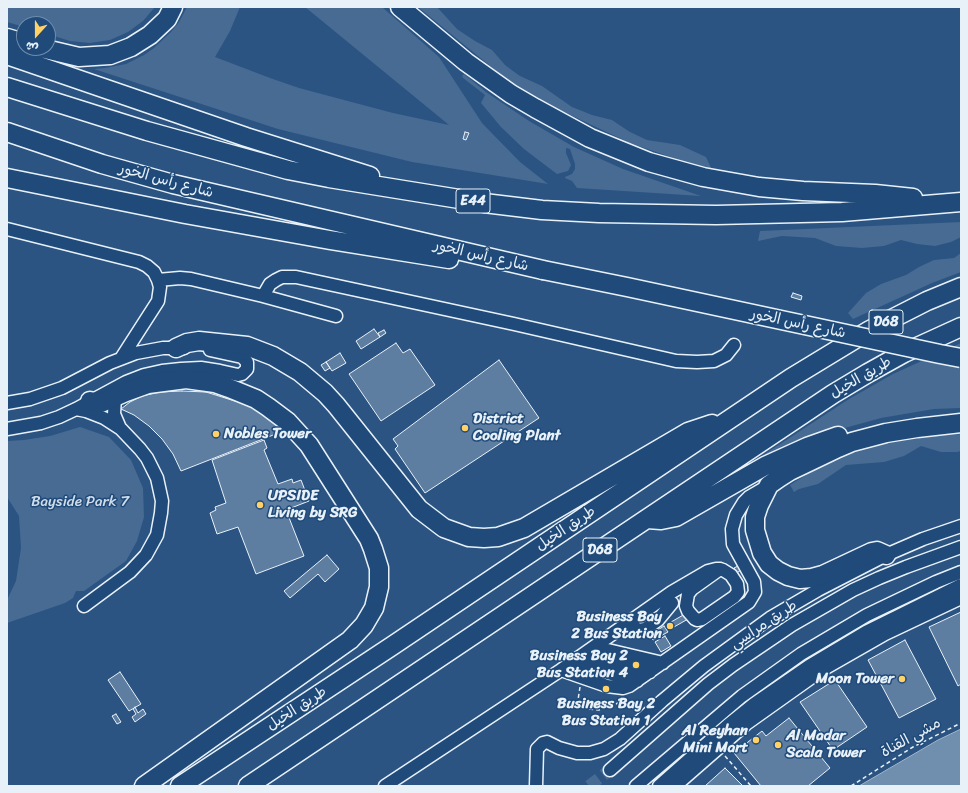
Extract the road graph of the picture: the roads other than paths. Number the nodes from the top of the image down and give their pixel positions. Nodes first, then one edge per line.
1 (173, 7) edge
2 (400, 7) edge
3 (56, 52) edge
4 (7, 55) edge
5 (7, 87) edge
6 (7, 132) edge
7 (7, 178) edge
8 (426, 194) junction
9 (956, 202) edge
10 (7, 229) edge
11 (543, 270) junction
12 (158, 280) junction
13 (961, 287) edge
14 (263, 296) junction
15 (336, 316) dead end
16 (961, 327) edge
17 (734, 344) dead end
18 (176, 348) junction
19 (122, 357) junction
20 (961, 358) edge
21 (115, 397) junction
22 (7, 403) edge
23 (83, 405) junction
24 (961, 416) edge
25 (725, 423) junction
26 (961, 424) edge
27 (7, 429) edge
28 (121, 429) junction
29 (769, 485) junction
30 (646, 519) junction
31 (961, 526) edge
32 (961, 547) edge
33 (886, 555) junction
34 (720, 569) junction
35 (961, 572) edge
36 (961, 585) edge
37 (961, 598) edge
38 (672, 603) junction
39 (656, 604) junction
40 (84, 606) dead end
41 (688, 612) junction
42 (630, 623) junction
43 (883, 629) junction
44 (595, 647) junction
45 (583, 655) junction
46 (571, 663) junction
47 (663, 663) junction
48 (561, 670) junction
49 (650, 672) junction
50 (637, 681) junction
51 (773, 697) junction
52 (610, 770) tunnel mouth
53 (672, 782) edge
54 (144, 786) edge
55 (180, 786) edge
56 (248, 786) edge
57 (385, 786) edge
58 (536, 786) edge
59 (636, 786) edge
60 (659, 786) edge

1 - 3 highway
2 - 9 highway
4 - 8 highway
5 - 8 highway, E44
6 - 11 highway, شارع رأس الخور
7 - 11 highway
8 - 9 highway, E44
10 - 12 street
11 - 20 highway, شارع رأس الخور, bridge
12 - 14 street
12 - 19 street
13 - 25 highway, طريق الخيل / D68
14 - 15 street
14 - 17 street
16 - 30 highway, طريق الخيل / D68
18 - 19 street
18 - 23 street
18 - 25 highway
19 - 22 street
21 - 23 highway
21 - 28 street
21 - 54 highway
23 - 27 street
23 - 28 street
24 - 30 highway
25 - 55 highway, طريق الخيل / D68
26 - 29 highway
28 - 40 street
29 - 33 highway
29 - 47 street
30 - 56 highway, طريق الخيل / D68
31 - 33 street
32 - 52 street, طريق مراسي
33 - 58 street
34 - 39 street
34 - 41 street
34 - 41 street
35 - 59 street
36 - 43 street
37 - 43 street
38 - 39 street
38 - 41 street
38 - 42 street
39 - 42 street
42 - 44 street
43 - 51 street
44 - 45 street
44 - 47 street
45 - 46 street
45 - 49 street
46 - 48 street
46 - 50 street
47 - 49 street
48 - 50 street
48 - 57 street
49 - 50 street
51 - 53 street
51 - 53 street
53 - 60 street

